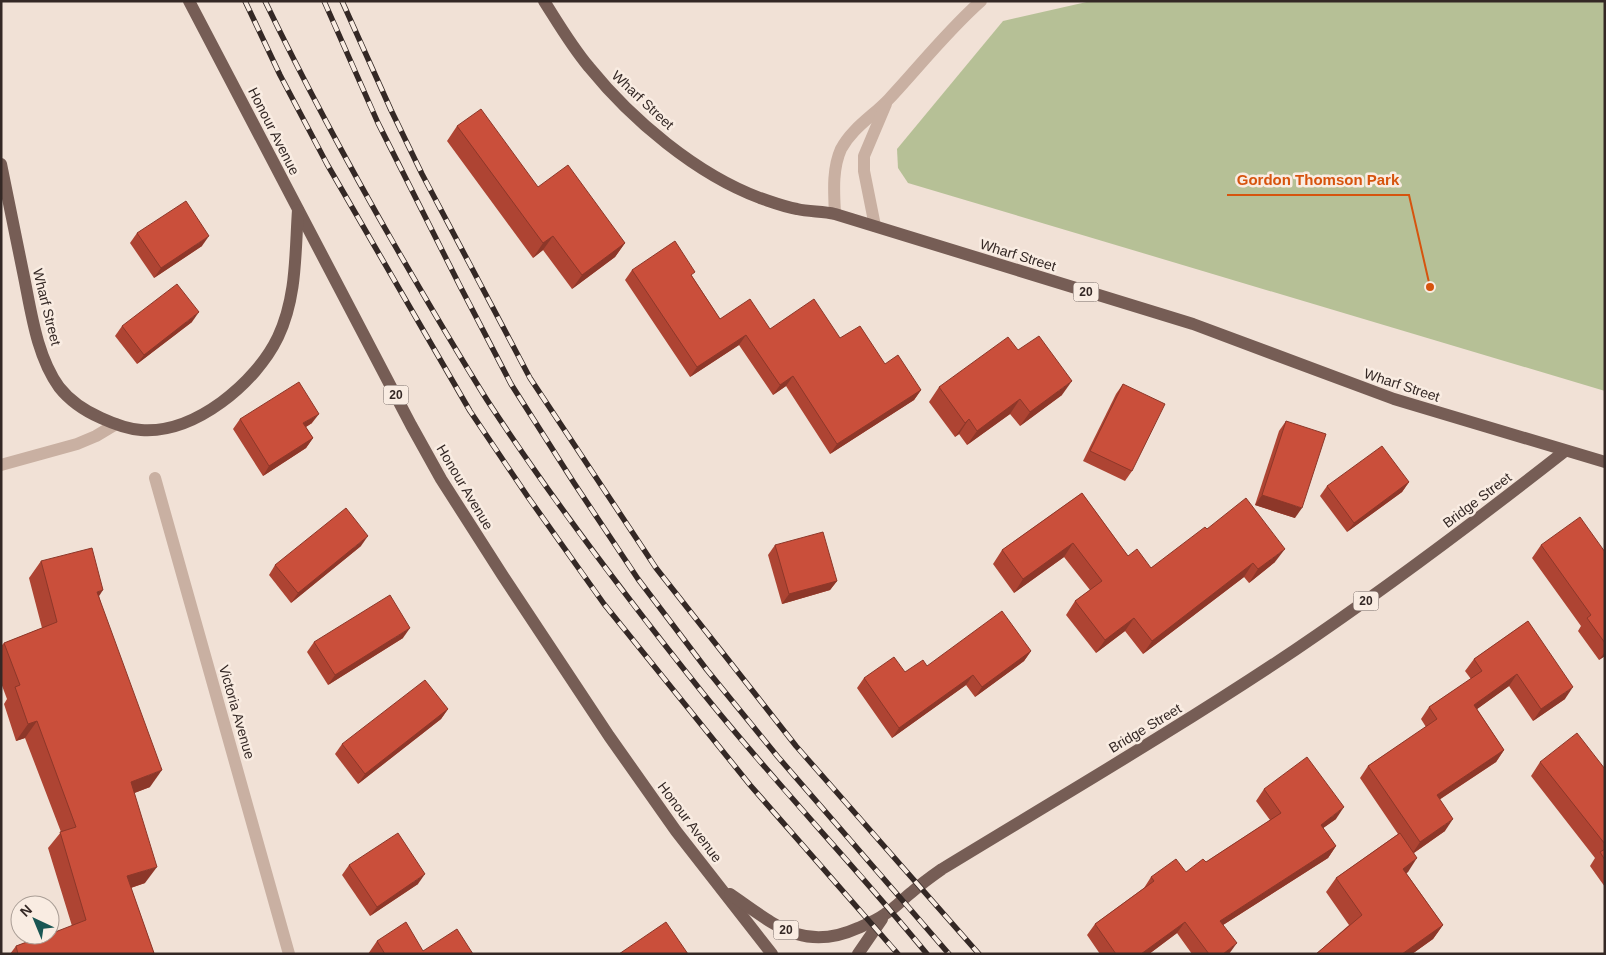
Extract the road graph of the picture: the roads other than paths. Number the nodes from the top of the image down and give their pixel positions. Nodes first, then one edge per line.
1 (189, 1) edge
2 (544, 1) edge
3 (981, 1) edge
4 (887, 101) junction
5 (1, 164) edge
6 (298, 210) junction
7 (834, 214) junction
8 (875, 226) junction
9 (116, 424) junction
10 (1565, 451) junction
11 (1605, 462) edge
12 (1, 465) edge
13 (156, 478) dead end
14 (719, 887) junction
15 (886, 914) junction
16 (289, 954) edge
17 (772, 954) edge
18 (858, 954) edge

1 - 6 main road, Honour Avenue / 20
2 - 7 main road, Wharf Street / 20
3 - 4 street
4 - 7 street
4 - 8 street
5 - 9 main road, Wharf Street
6 - 9 main road, Wharf Street
6 - 14 main road, Honour Avenue / 20
7 - 8 main road, Wharf Street / 20
8 - 10 main road, Wharf Street / 20
9 - 12 street
10 - 11 main road, Wharf Street / 20
10 - 15 main road, Bridge Street / 20
13 - 16 street, Victoria Avenue
14 - 15 main road, Bridge Street / 20
14 - 17 main road, Honour Avenue
15 - 18 main road

